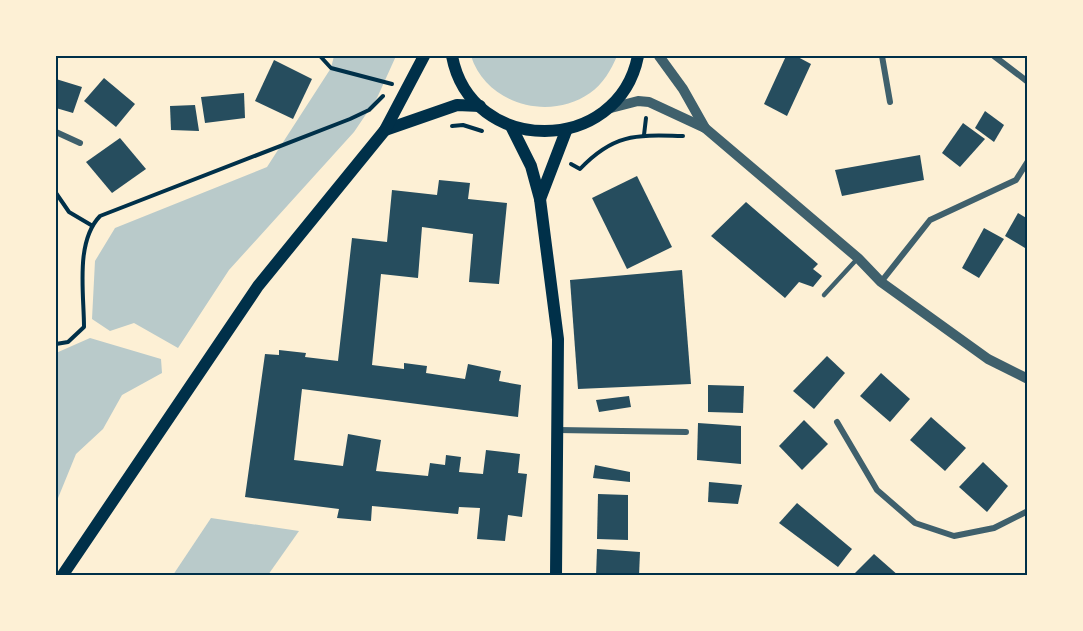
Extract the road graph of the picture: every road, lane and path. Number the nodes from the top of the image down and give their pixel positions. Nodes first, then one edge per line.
1 (320, 56) edge
2 (424, 56) edge
3 (452, 56) edge
4 (638, 56) edge
5 (659, 56) edge
6 (882, 56) edge
7 (994, 56) edge
8 (394, 75) dead end
9 (1028, 82) edge
10 (389, 84) junction
11 (890, 102) dead end
12 (480, 106) junction
13 (607, 109) junction
14 (511, 126) junction
15 (705, 128) junction
16 (385, 130) junction
17 (566, 131) junction
18 (56, 132) edge
19 (715, 137) junction
20 (80, 143) dead end
21 (557, 156) junction
22 (1028, 161) edge
23 (1025, 169) edge
24 (56, 193) edge
25 (540, 200) junction
26 (91, 225) junction
27 (858, 258) junction
28 (881, 282) junction
29 (824, 295) dead end
30 (56, 344) edge
31 (1028, 379) edge
32 (837, 422) dead end
33 (558, 430) junction
34 (686, 432) dead end
35 (1028, 511) edge
36 (62, 576) edge
37 (556, 576) edge

1 - 10 path
2 - 16 main road
3 - 12 main road
4 - 13 main road
5 - 15 street
6 - 11 street
7 - 9 street
8 - 10 path
10 - 26 path
12 - 14 main road
12 - 16 main road
13 - 15 street
13 - 17 main road
14 - 17 main road
14 - 25 main road
15 - 19 street
16 - 36 main road
17 - 21 main road
18 - 20 street
19 - 21 path
19 - 27 street
21 - 25 main road
22 - 23 street
23 - 28 street
24 - 26 path
25 - 33 main road
26 - 30 path
27 - 28 street
27 - 29 lane
28 - 31 street
32 - 35 street
33 - 34 street
33 - 37 main road

